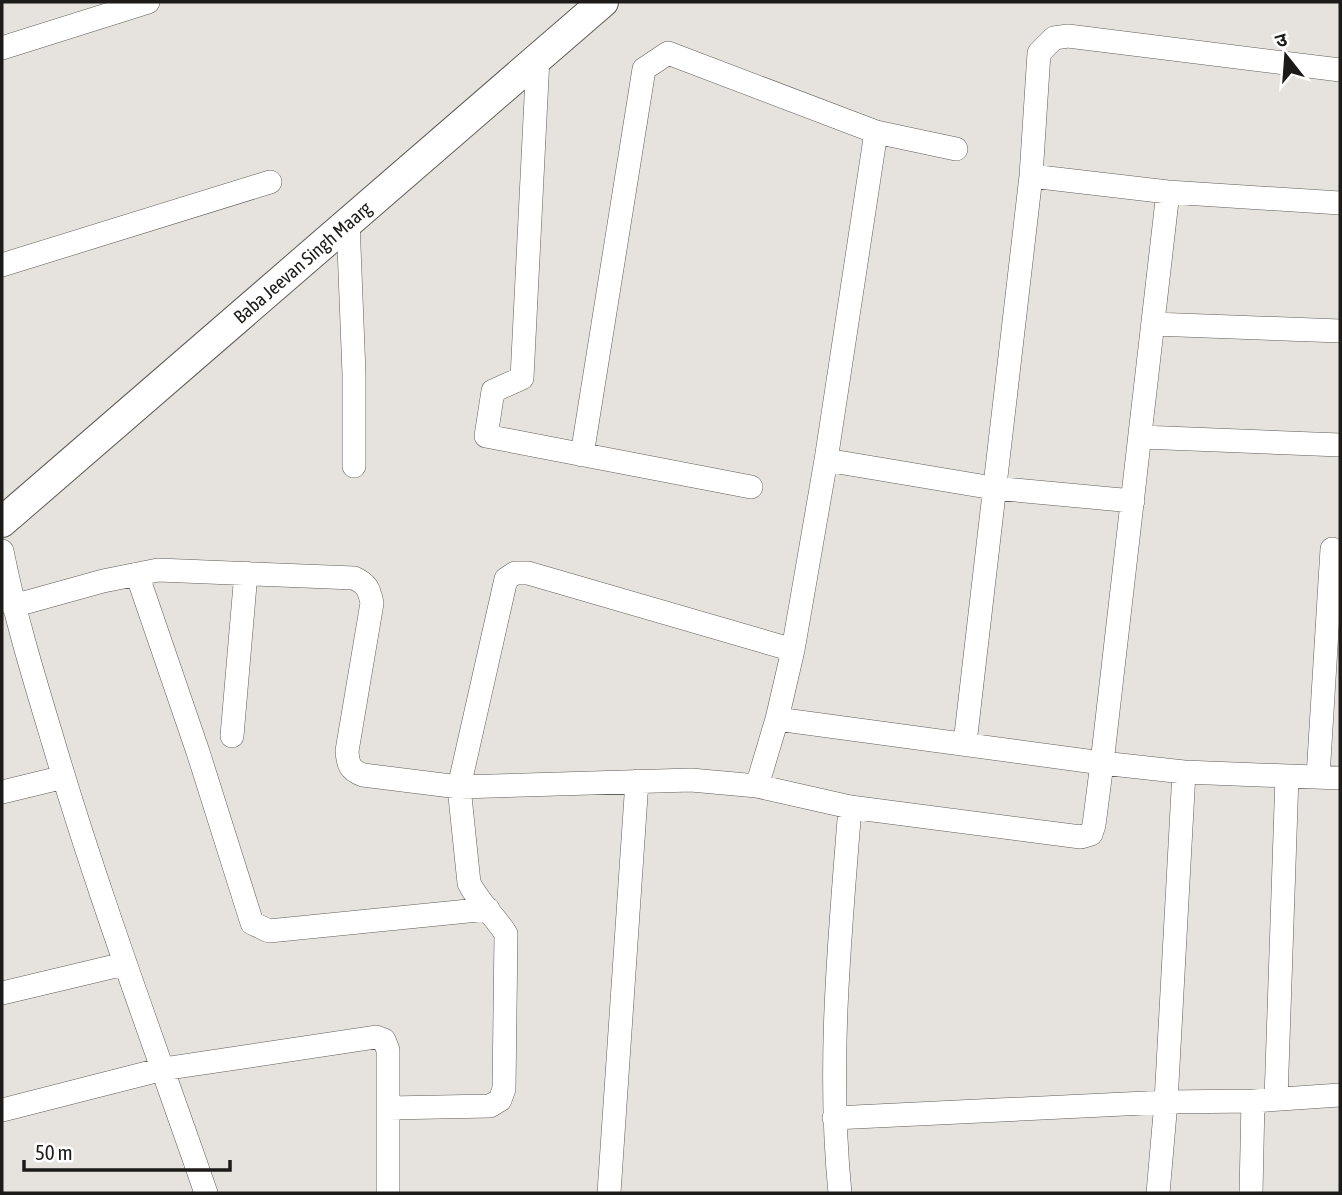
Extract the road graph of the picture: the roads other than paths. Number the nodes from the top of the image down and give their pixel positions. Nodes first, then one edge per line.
1 (148, 2) edge
2 (603, 2) edge
3 (101, 9) edge
4 (2, 48) edge
5 (538, 58) junction
6 (1340, 70) edge
7 (876, 132) junction
8 (956, 149) dead end
9 (1031, 176) junction
10 (270, 181) dead end
11 (1168, 192) junction
12 (1340, 203) edge
13 (348, 221) junction
14 (2, 265) edge
15 (1153, 324) junction
16 (1340, 331) edge
17 (1141, 437) junction
18 (1340, 445) edge
19 (582, 454) junction
20 (826, 460) junction
21 (355, 466) dead end
22 (751, 487) dead end
23 (993, 488) junction
24 (1133, 501) junction
25 (2, 522) edge
26 (1332, 549) dead end
27 (2, 551) edge
28 (246, 573) junction
29 (137, 574) junction
30 (13, 606) junction
31 (793, 650) junction
32 (777, 719) junction
33 (232, 736) dead end
34 (965, 743) junction
35 (1102, 763) junction
36 (1184, 772) junction
37 (1287, 776) junction
38 (64, 777) junction
39 (1329, 778) edge
40 (637, 781) junction
41 (757, 786) junction
42 (459, 787) junction
43 (2, 792) edge
44 (850, 807) junction
45 (488, 909) junction
46 (124, 964) junction
47 (2, 993) edge
48 (163, 1069) junction
49 (1340, 1095) edge
50 (1265, 1100) junction
51 (1166, 1102) junction
52 (389, 1108) junction
53 (2, 1111) edge
54 (834, 1118) junction
55 (206, 1193) edge
56 (388, 1193) edge
57 (609, 1193) edge
58 (840, 1193) edge
59 (1158, 1193) edge
60 (1251, 1193) edge

1 - 3 street
2 - 5 street, Baba Jeevan Singh Maarg
3 - 4 street
5 - 13 street, Baba Jeevan Singh Maarg
5 - 19 street
6 - 9 street
7 - 8 street
7 - 19 street
7 - 20 street
9 - 11 street
9 - 23 street
10 - 14 street
11 - 12 street
11 - 15 street
13 - 21 street
13 - 25 street, Baba Jeevan Singh Maarg
15 - 16 street
15 - 17 street
17 - 18 street
17 - 24 street
19 - 22 street
20 - 23 street
20 - 31 street
23 - 24 street
23 - 34 street
24 - 35 street
26 - 39 street
27 - 30 street
28 - 29 street
28 - 33 street
28 - 42 street
29 - 30 street
29 - 45 street
30 - 38 street
31 - 32 street
31 - 42 street
32 - 34 street
32 - 41 street
34 - 35 street
35 - 36 street
35 - 44 street
36 - 37 street
36 - 51 street
37 - 39 street
37 - 50 street
38 - 43 street
38 - 46 street
40 - 41 street
40 - 42 street
40 - 57 street
41 - 44 street
42 - 45 street
44 - 54 street
45 - 52 street
46 - 47 street
46 - 48 street
48 - 52 street
48 - 53 street
48 - 55 street
49 - 50 street
50 - 51 street
50 - 60 street
51 - 54 street
51 - 59 street
52 - 56 street
54 - 58 street

